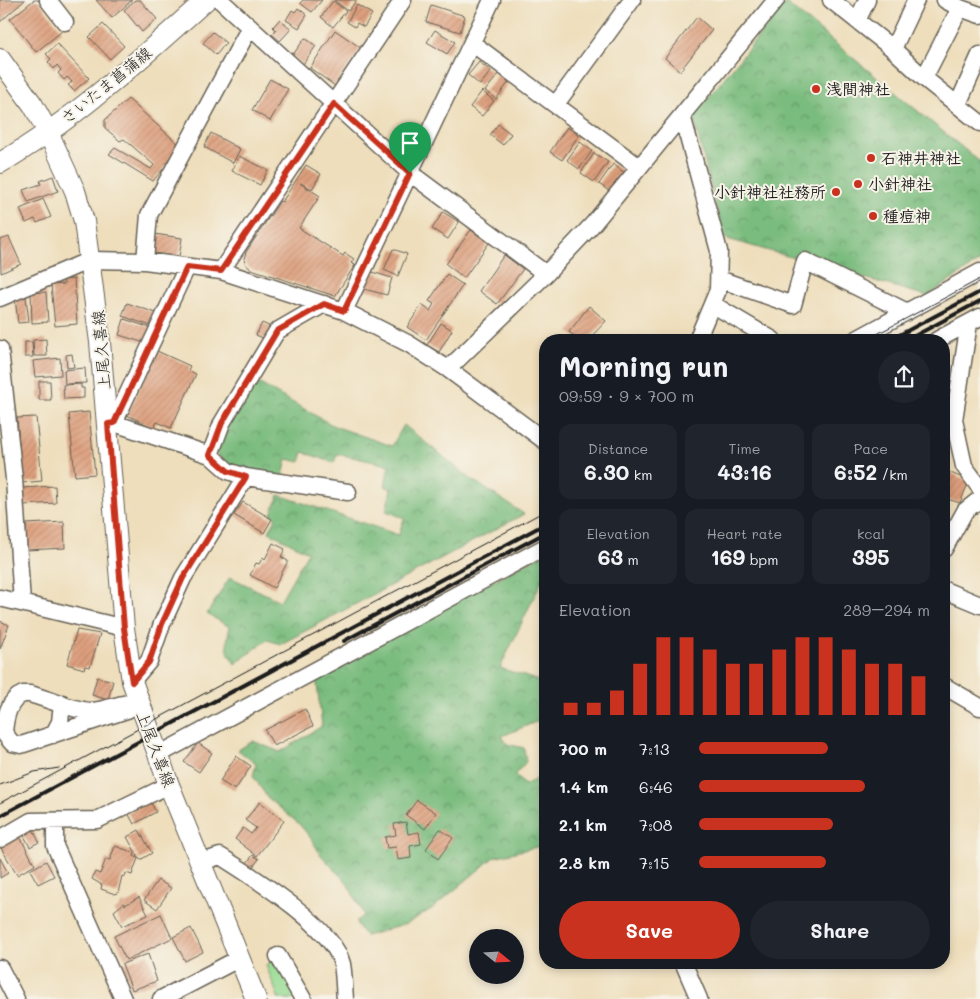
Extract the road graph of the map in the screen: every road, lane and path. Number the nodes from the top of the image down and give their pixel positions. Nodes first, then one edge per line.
1 (48, 0) edge
2 (206, 0) edge
3 (220, 0) edge
4 (403, 0) edge
5 (492, 0) edge
6 (632, 0) edge
7 (831, 0) edge
8 (867, 0) edge
9 (916, 0) edge
10 (945, 0) edge
11 (772, 1) edge
12 (960, 8) junction
13 (980, 15) edge
14 (857, 21) junction
15 (65, 22) dead end
16 (250, 28) junction
17 (472, 43) junction
18 (893, 49) junction
19 (980, 55) edge
20 (2, 66) edge
21 (924, 78) junction
22 (334, 104) junction
23 (556, 104) junction
24 (958, 104) junction
25 (682, 115) junction
26 (980, 123) edge
27 (48, 132) junction
28 (0, 162) edge
29 (639, 167) junction
30 (410, 173) junction
31 (90, 260) junction
32 (144, 261) junction
33 (187, 267) junction
34 (221, 271) junction
35 (980, 272) edge
36 (546, 274) junction
37 (719, 279) junction
38 (0, 298) edge
39 (324, 304) junction
40 (712, 304) junction
41 (344, 311) junction
42 (906, 312) junction
43 (974, 320) edge
44 (700, 334) edge
45 (764, 334) edge
46 (866, 334) edge
47 (948, 334) edge
48 (980, 346) edge
49 (0, 349) edge
50 (964, 355) junction
51 (448, 369) junction
52 (111, 424) junction
53 (539, 437) edge
54 (210, 455) junction
55 (7, 477) edge
56 (246, 477) junction
57 (980, 488) edge
58 (348, 492) dead end
59 (980, 499) edge
60 (950, 538) edge
61 (539, 550) edge
62 (950, 593) edge
63 (0, 598) edge
64 (22, 603) junction
65 (980, 606) edge
66 (124, 628) junction
67 (132, 682) junction
68 (950, 690) edge
69 (139, 702) junction
70 (62, 703) junction
71 (980, 707) edge
72 (52, 736) junction
73 (158, 755) junction
74 (169, 785) junction
75 (55, 821) junction
76 (0, 839) edge
77 (202, 862) junction
78 (278, 956) dead end
79 (240, 958) junction
80 (686, 969) edge
81 (0, 970) edge
82 (16, 999) edge
83 (123, 999) edge
84 (161, 999) edge
85 (256, 999) edge
86 (303, 999) edge
87 (345, 999) edge
88 (699, 999) edge

1 - 15 street
2 - 27 main road, さいたま菖蒲線
3 - 16 street
4 - 22 street
5 - 17 street
6 - 23 street
7 - 14 street
8 - 14 street
9 - 18 street
10 - 12 street
11 - 25 street
12 - 13 street
12 - 21 street
14 - 18 street
16 - 22 street
16 - 32 street
17 - 23 street
17 - 30 street
18 - 21 street
19 - 24 street
20 - 27 main road, 上尾久喜線
21 - 24 street
22 - 30 street
22 - 34 street
23 - 29 street
24 - 26 street
25 - 29 street
25 - 37 street
27 - 28 main road, さいたま菖蒲線
27 - 31 main road, 上尾久喜線
29 - 36 street
30 - 36 street
30 - 41 street
31 - 32 street
31 - 38 street
31 - 52 main road, 上尾久喜線
32 - 33 street
33 - 34 street
33 - 52 street
34 - 39 street
35 - 42 street
36 - 51 street
37 - 40 street
37 - 42 street
39 - 41 street
39 - 54 street
40 - 44 street
40 - 45 street
41 - 51 street
42 - 46 street
43 - 47 street
43 - 50 street
48 - 50 street
49 - 55 street
50 - 57 street
51 - 53 street
52 - 54 street
52 - 66 main road, 上尾久喜線
54 - 56 street
55 - 64 street
56 - 58 street
56 - 67 street
59 - 60 street
61 - 73 street
62 - 65 street
63 - 64 street
64 - 66 street
66 - 67 main road, 上尾久喜線
67 - 69 main road, 上尾久喜線
68 - 71 street
69 - 70 street
69 - 72 street
69 - 73 main road, 上尾久喜線
70 - 72 street
70 - 72 street
73 - 74 main road, 上尾久喜線
74 - 75 street
74 - 77 main road, 上尾久喜線
75 - 76 street
75 - 83 street
77 - 79 main road, 上尾久喜線
77 - 87 street
78 - 86 street
79 - 84 street
79 - 85 main road, 上尾久喜線
80 - 88 street
81 - 82 street

